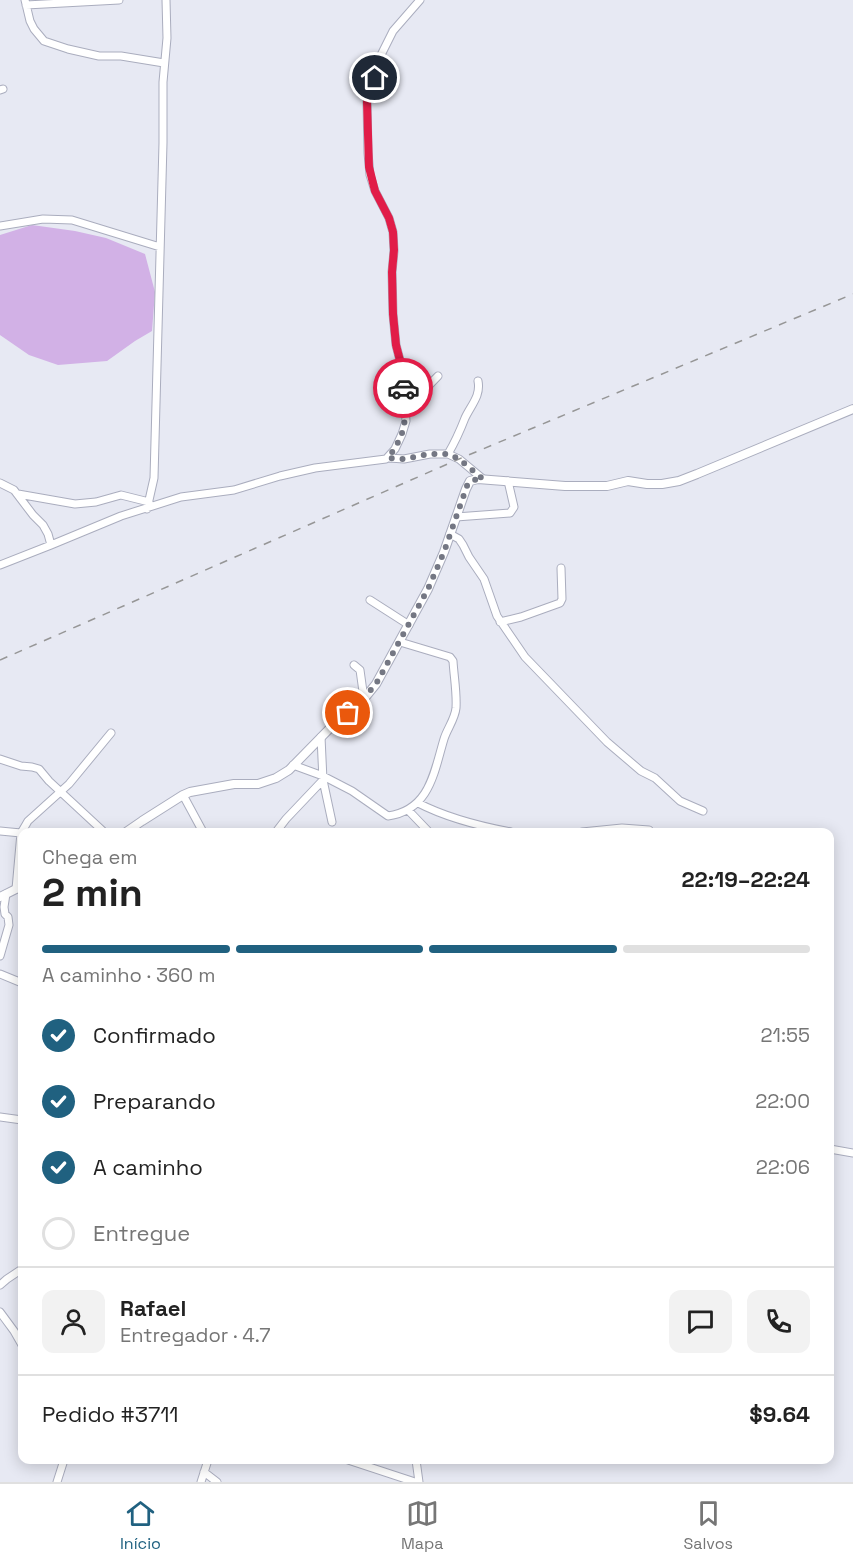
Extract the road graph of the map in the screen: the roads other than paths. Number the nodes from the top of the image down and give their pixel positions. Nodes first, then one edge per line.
1 (119, 0) edge
2 (166, 0) edge
3 (420, 0) edge
4 (25, 2) edge
5 (164, 63) junction
6 (0, 226) edge
7 (160, 247) junction
8 (438, 376) dead end
9 (478, 381) dead end
10 (853, 409) edge
11 (405, 410) junction
12 (448, 454) junction
13 (388, 458) junction
14 (483, 479) junction
15 (508, 481) junction
16 (0, 483) edge
17 (18, 494) junction
18 (148, 505) junction
19 (456, 517) junction
20 (450, 534) junction
21 (51, 545) junction
22 (0, 565) edge
23 (561, 568) dead end
24 (370, 600) dead end
25 (500, 622) junction
26 (409, 625) junction
27 (400, 642) junction
28 (354, 665) dead end
29 (364, 699) junction
30 (111, 733) dead end
31 (321, 737) junction
32 (0, 759) edge
33 (293, 765) junction
34 (323, 778) junction
35 (60, 792) junction
36 (183, 795) junction
37 (418, 803) junction
38 (408, 810) junction
39 (703, 811) dead end
40 (332, 822) dead end
41 (25, 828) edge
42 (100, 828) edge
43 (132, 828) edge
44 (201, 828) edge
45 (279, 828) edge
46 (425, 828) edge
47 (494, 828) edge
48 (0, 831) edge
49 (18, 833) edge
50 (18, 890) edge
51 (3, 895) edge
52 (3, 913) edge
53 (0, 956) edge
54 (0, 974) edge
55 (18, 981) edge
56 (0, 1117) edge
57 (18, 1119) edge
58 (834, 1150) edge
59 (853, 1153) edge
60 (18, 1272) edge
61 (0, 1286) edge
62 (0, 1312) edge
63 (18, 1339) edge
64 (62, 1464) edge
65 (207, 1464) edge
66 (360, 1464) edge
67 (417, 1464) edge
68 (204, 1472) junction
69 (57, 1482) edge
70 (201, 1482) edge
71 (218, 1482) edge
72 (414, 1482) edge
73 (420, 1482) edge

1 - 4 street
2 - 5 street
3 - 11 street
4 - 5 street
5 - 7 street
6 - 7 street
7 - 18 street
8 - 11 street
9 - 12 street
10 - 15 street
11 - 13 street
12 - 13 street
12 - 14 street
13 - 18 street
14 - 15 street
14 - 19 street
15 - 19 street
16 - 17 street
17 - 18 street
17 - 21 street
18 - 21 street
19 - 20 street
20 - 25 street
20 - 26 street
21 - 22 street
23 - 25 street
24 - 26 street
25 - 39 street
26 - 27 street
27 - 29 street
27 - 37 street
28 - 29 street
29 - 31 street
30 - 35 street
31 - 33 street
31 - 34 street
32 - 35 street
33 - 34 street
33 - 36 street
34 - 38 street
34 - 40 street
34 - 45 street
35 - 41 street
35 - 42 street
36 - 43 street
36 - 44 street
37 - 38 street
37 - 47 street
38 - 46 street
48 - 49 street
50 - 51 street
51 - 52 street
52 - 53 street
54 - 55 street
56 - 57 street
58 - 59 street
60 - 61 street
62 - 63 street
64 - 69 street
65 - 68 street
66 - 72 street
67 - 73 street
68 - 70 street
68 - 71 street

